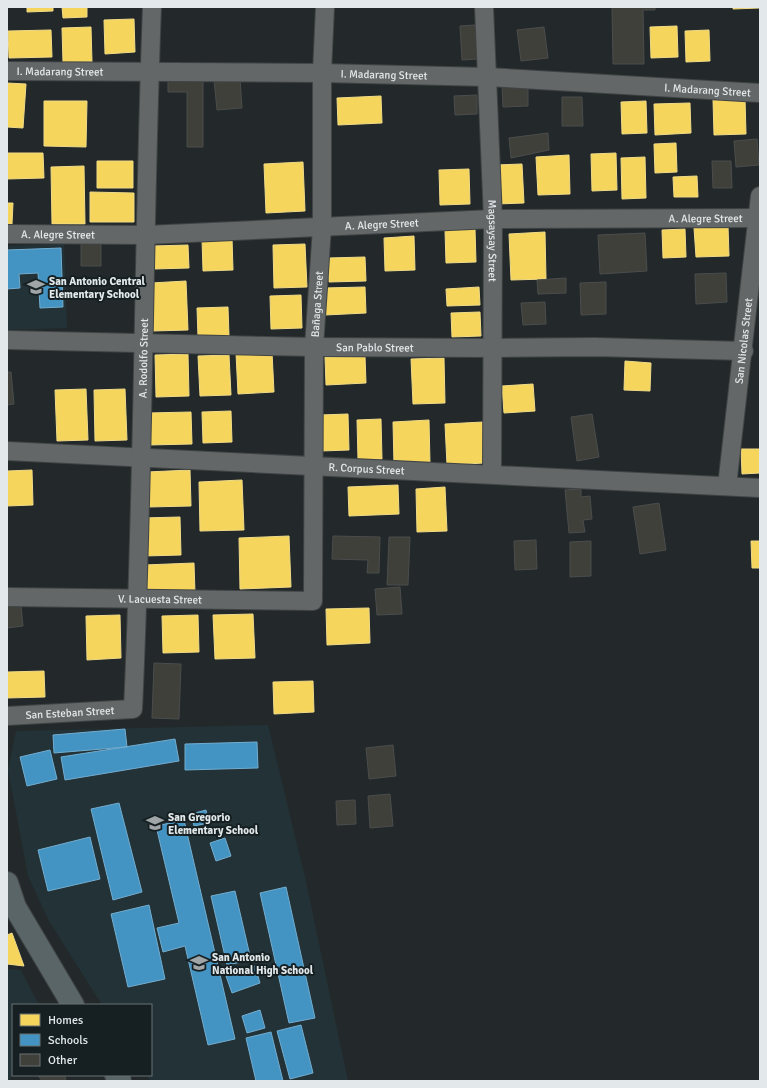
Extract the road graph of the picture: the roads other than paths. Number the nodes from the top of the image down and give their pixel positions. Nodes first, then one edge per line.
1 (152, 7) edge
2 (325, 7) edge
3 (484, 7) edge
4 (7, 71) edge
5 (150, 72) junction
6 (322, 73) junction
7 (487, 77) junction
8 (760, 92) edge
9 (760, 196) edge
10 (757, 218) junction
11 (493, 219) junction
12 (322, 227) junction
13 (7, 234) edge
14 (146, 235) junction
15 (7, 340) edge
16 (144, 342) junction
17 (314, 347) junction
18 (493, 348) junction
19 (744, 351) junction
20 (7, 451) edge
21 (140, 458) junction
22 (314, 466) junction
23 (492, 474) junction
24 (727, 486) junction
25 (760, 488) edge
26 (7, 597) edge
27 (138, 599) junction
28 (313, 601) joint
29 (133, 709) joint
30 (7, 716) edge
31 (7, 883) edge
32 (72, 1004) edge

1 - 5 street, A. Rodolfo Street
2 - 6 street, Bañaga Street
3 - 7 street, Magsaysay Street
4 - 5 street, I. Madarang Street
5 - 6 street, I. Madarang Street
5 - 14 street, A. Rodolfo Street
6 - 7 street, I. Madarang Street
6 - 12 street, Bañaga Street
7 - 8 street, I. Madarang Street
7 - 11 street, Magsaysay Street
9 - 10 street, San Nicolas Street
10 - 11 street, A. Alegre Street
10 - 19 street, San Nicolas Street
11 - 12 street, A. Alegre Street
11 - 18 street, Magsaysay Street
12 - 14 street, A. Alegre Street
12 - 17 street, Bañaga Street
13 - 14 street, A. Alegre Street
14 - 16 street, A. Rodolfo Street
15 - 16 street, San Pablo Street
16 - 17 street, San Pablo Street
16 - 21 street, A. Rodolfo Street
17 - 18 street, San Pablo Street
17 - 22 street, Bañaga Street
18 - 19 street, San Pablo Street
18 - 23 street, Magsaysay Street
19 - 24 street, San Nicolas Street
20 - 21 street, R. Corpus Street
21 - 22 street, R. Corpus Street
21 - 27 street, A. Rodolfo Street
22 - 23 street, R. Corpus Street
22 - 28 street, Bañaga Street
23 - 24 street, R. Corpus Street
24 - 25 street, R. Corpus Street
26 - 27 street, V. Lacuesta Street
27 - 28 street, V. Lacuesta Street
27 - 29 street, A. Rodolfo Street
29 - 30 street, San Esteban Street
31 - 32 main road

